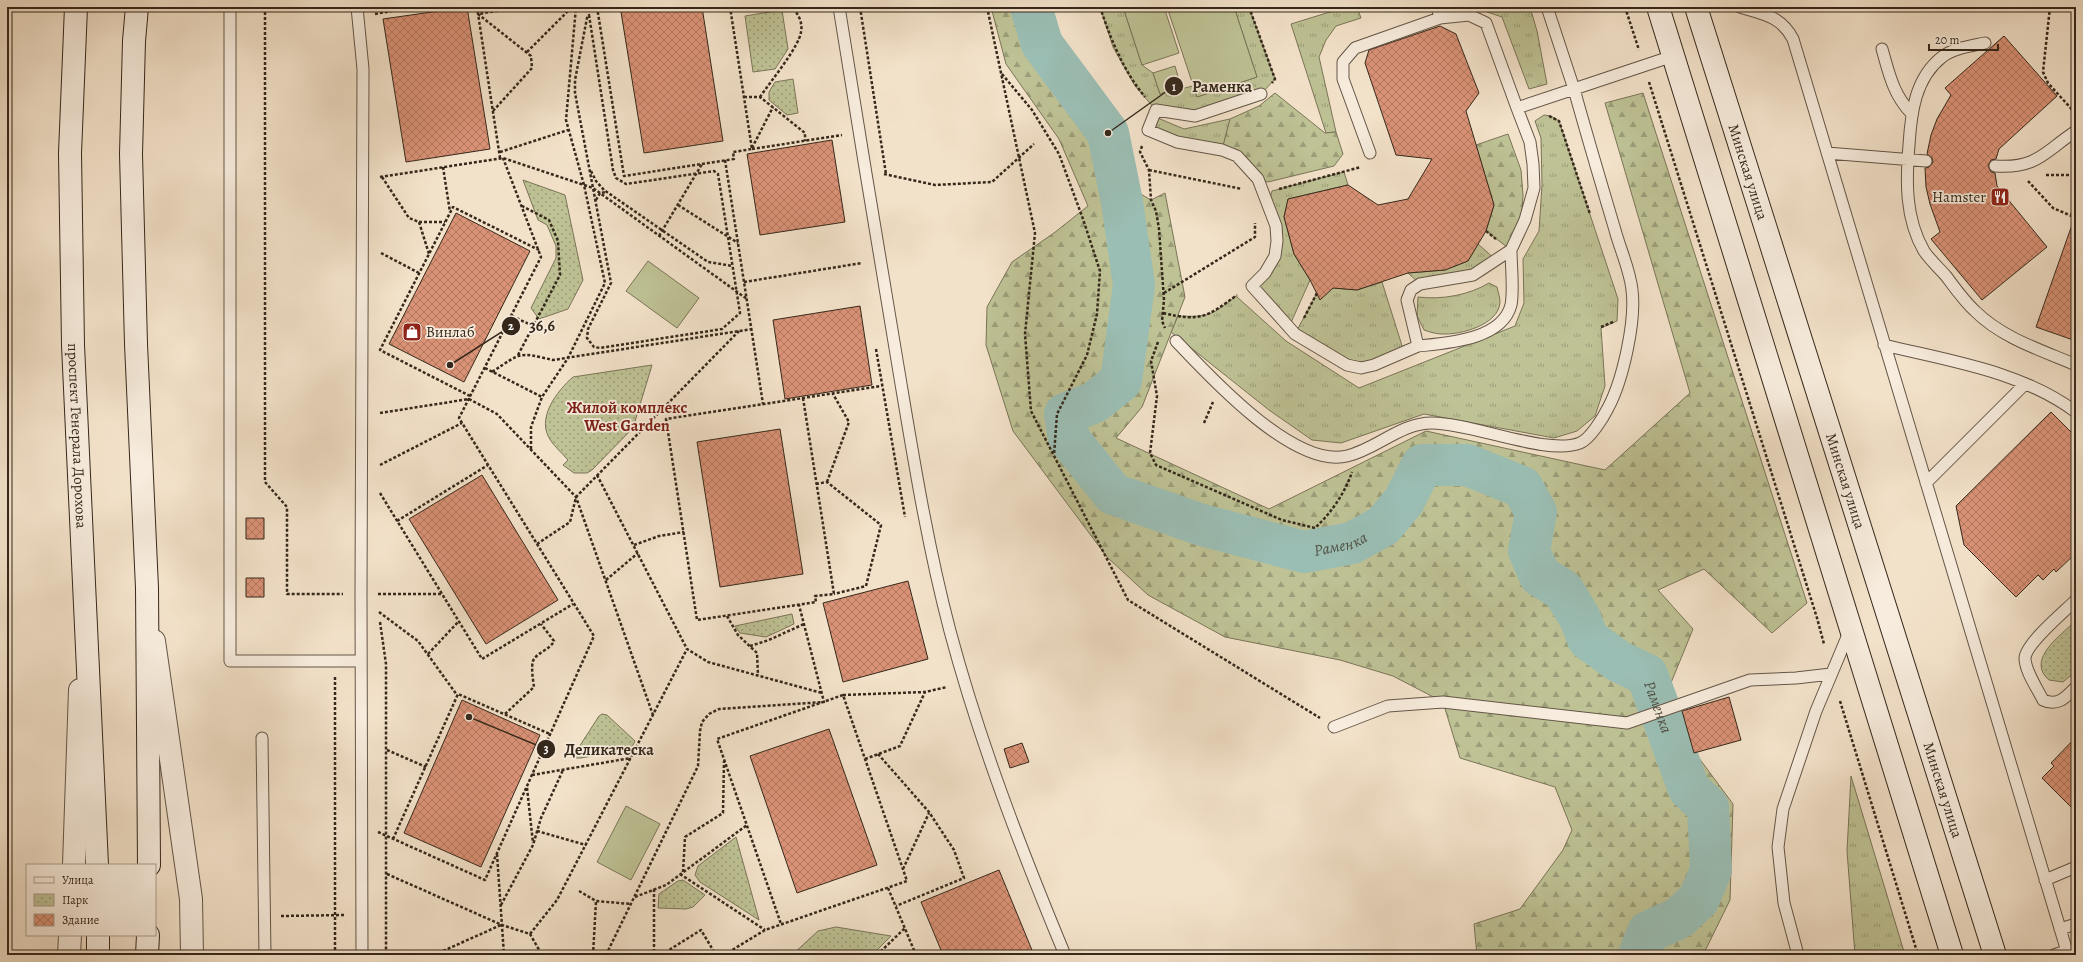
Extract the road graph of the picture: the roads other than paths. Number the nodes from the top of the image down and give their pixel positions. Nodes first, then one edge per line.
1 (76, 7) edge
2 (137, 7) edge
3 (230, 7) edge
4 (358, 7) edge
5 (839, 7) edge
6 (1547, 7) edge
7 (1658, 7) edge
8 (1696, 7) edge
9 (1740, 7) edge
10 (1438, 12) edge
11 (1985, 43) dead end
12 (1882, 49) dead end
13 (1673, 56) junction
14 (1574, 89) junction
15 (1261, 94) road end
16 (1517, 108) junction
17 (1911, 113) junction
18 (2076, 131) edge
19 (1370, 153) road end
20 (1827, 153) junction
21 (1907, 159) junction
22 (1926, 161) dead end
23 (1995, 166) dead end
24 (1511, 250) junction
25 (1173, 339) road end
26 (1884, 345) junction
27 (1418, 346) junction
28 (2076, 365) edge
29 (2025, 384) junction
30 (2076, 412) edge
31 (1926, 483) junction
32 (147, 588) junction
33 (84, 591) junction
34 (2076, 600) edge
35 (1851, 627) junction
36 (360, 661) junction
37 (1832, 674) junction
38 (2076, 687) edge
39 (1334, 727) road end
40 (262, 738) dead end
41 (74, 864) edge
42 (98, 864) edge
43 (148, 864) edge
44 (2076, 867) edge
45 (2045, 880) junction
46 (2076, 924) edge
47 (2060, 929) junction
48 (70, 936) edge
49 (98, 936) edge
50 (148, 936) edge
51 (2067, 953) edge
52 (69, 955) edge
53 (98, 955) edge
54 (148, 955) edge
55 (192, 955) edge
56 (265, 955) edge
57 (362, 955) edge
58 (1065, 955) edge
59 (1798, 955) edge
60 (1952, 955) edge
61 (1995, 955) edge
62 (2054, 955) edge

1 - 33 main road, проспект Генерала Дорохова
2 - 32 main road
3 - 36 lane
4 - 36 lane
5 - 58 lane
6 - 14 lane
7 - 13 main road
8 - 61 main road, Минская улица
9 - 20 lane
10 - 16 lane
10 - 19 lane
11 - 17 lane
12 - 17 lane
13 - 14 lane
13 - 35 main road
14 - 16 lane
14 - 25 lane
15 - 27 lane
16 - 24 lane
17 - 21 lane
18 - 23 lane
20 - 21 lane
20 - 26 lane
21 - 22 lane
21 - 28 lane
24 - 27 lane
24 - 27 lane
26 - 29 lane
26 - 31 lane
29 - 30 lane
29 - 31 lane
31 - 45 lane
32 - 43 main road
32 - 55 main road
33 - 41 main road
33 - 42 main road, проспект Генерала Дорохова
34 - 38 lane
35 - 37 lane
35 - 60 main road
36 - 57 lane
37 - 39 lane
37 - 59 lane
40 - 56 lane
44 - 45 lane
45 - 47 lane
46 - 47 lane
47 - 51 lane
48 - 52 main road
49 - 53 main road
50 - 54 main road
51 - 62 lane

